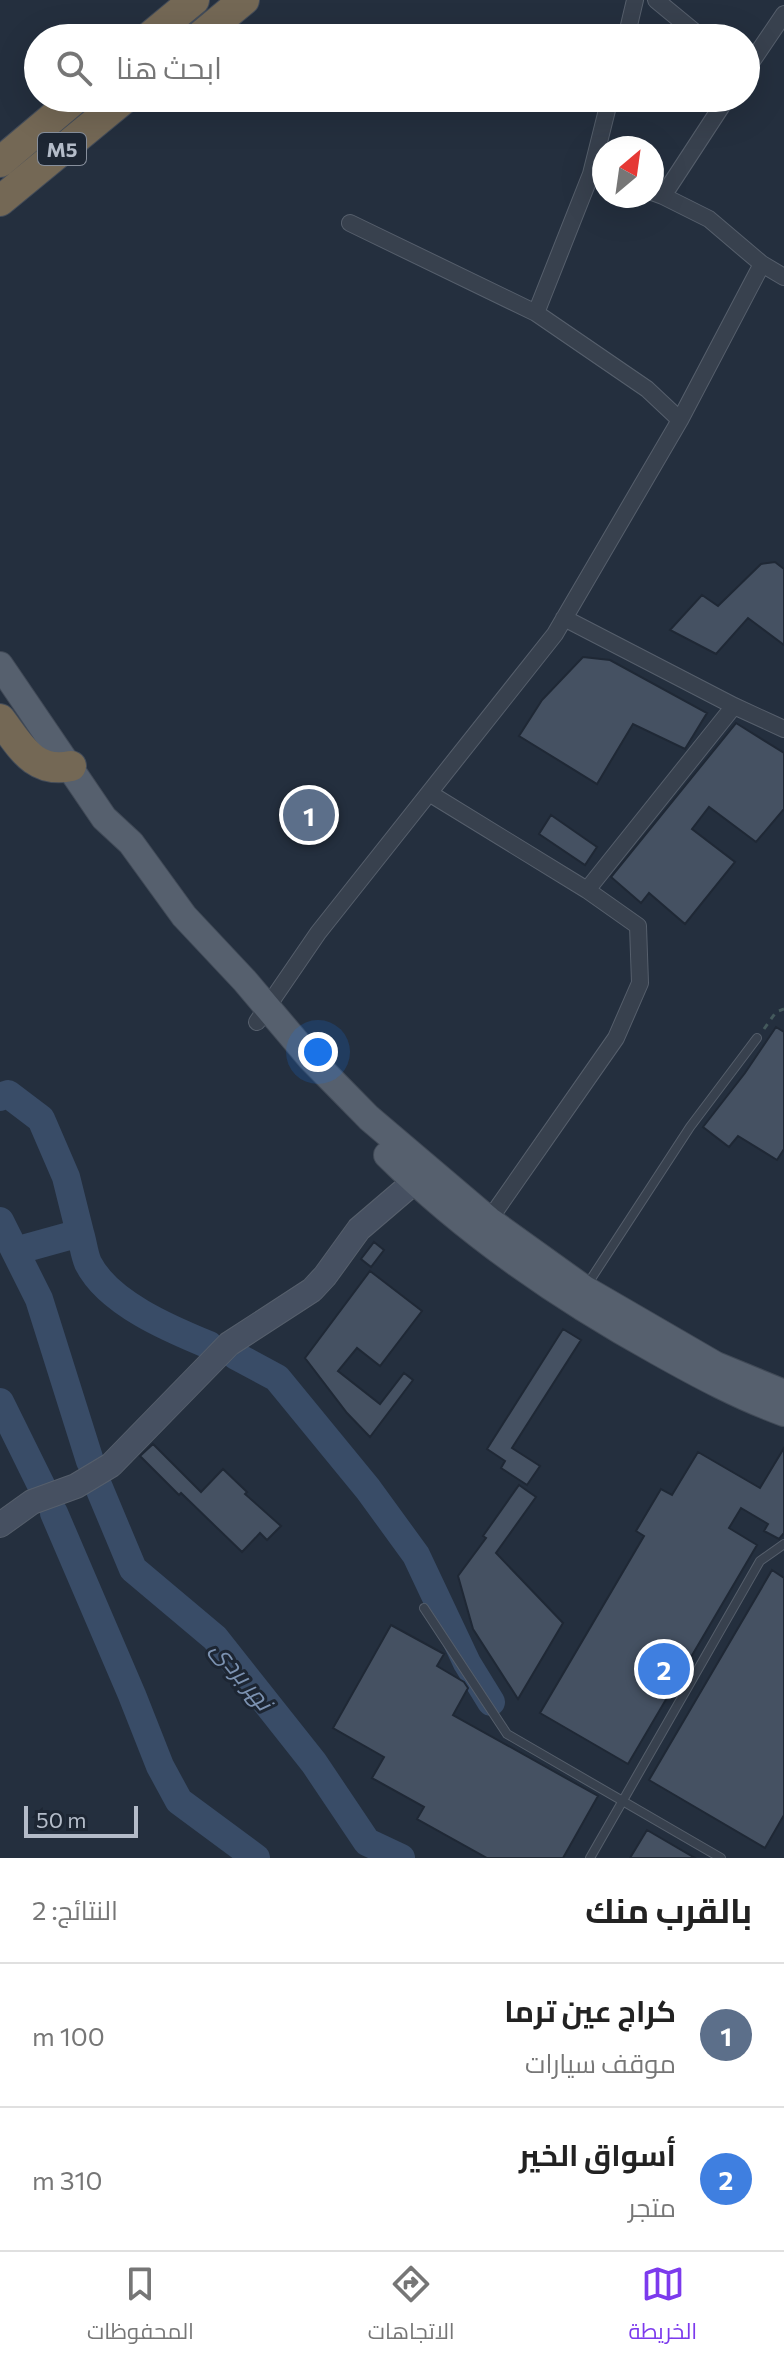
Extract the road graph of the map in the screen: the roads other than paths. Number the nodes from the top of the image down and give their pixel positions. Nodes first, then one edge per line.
1 (194, 0) edge
2 (244, 0) edge
3 (635, 0) edge
4 (656, 0) edge
5 (784, 14) edge
6 (165, 24) edge
7 (215, 24) edge
8 (629, 24) edge
9 (685, 24) edge
10 (760, 49) edge
11 (59, 112) edge
12 (108, 112) edge
13 (608, 112) edge
14 (717, 112) edge
15 (604, 136) edge
16 (0, 162) edge
17 (664, 186) edge
18 (592, 187) edge
19 (664, 197) edge
20 (0, 201) edge
21 (350, 223) dead end
22 (762, 264) junction
23 (784, 277) edge
24 (536, 313) junction
25 (680, 420) junction
26 (564, 618) junction
27 (0, 665) edge
28 (734, 706) junction
29 (0, 719) edge
30 (784, 729) edge
31 (71, 766) junction
32 (429, 793) junction
33 (587, 890) junction
34 (262, 1014) junction
35 (757, 1038) road end
36 (421, 1176) junction
37 (489, 1220) junction
38 (585, 1289) junction
39 (784, 1393) edge
40 (784, 1413) edge
41 (0, 1525) edge
42 (784, 1544) edge
43 (424, 1608) dead end
44 (622, 1801) junction
45 (590, 1858) edge
46 (721, 1858) edge

1 - 6 highway
2 - 7 highway
3 - 8 street
4 - 9 street
5 - 10 street
11 - 16 highway, M5
12 - 20 highway, M5
13 - 15 street
14 - 17 street
18 - 24 street
19 - 22 street
21 - 24 street
22 - 23 street
22 - 25 street
24 - 25 street
25 - 26 street
26 - 28 street
26 - 32 street
27 - 31 main road
28 - 30 street
28 - 33 street
29 - 31 highway
31 - 34 main road
32 - 33 street
32 - 34 street
33 - 37 street
34 - 36 main road
35 - 38 lane
36 - 37 main road
36 - 40 main road
36 - 41 street
37 - 38 main road
38 - 39 main road
42 - 44 lane
43 - 44 lane
44 - 45 lane
44 - 46 lane

